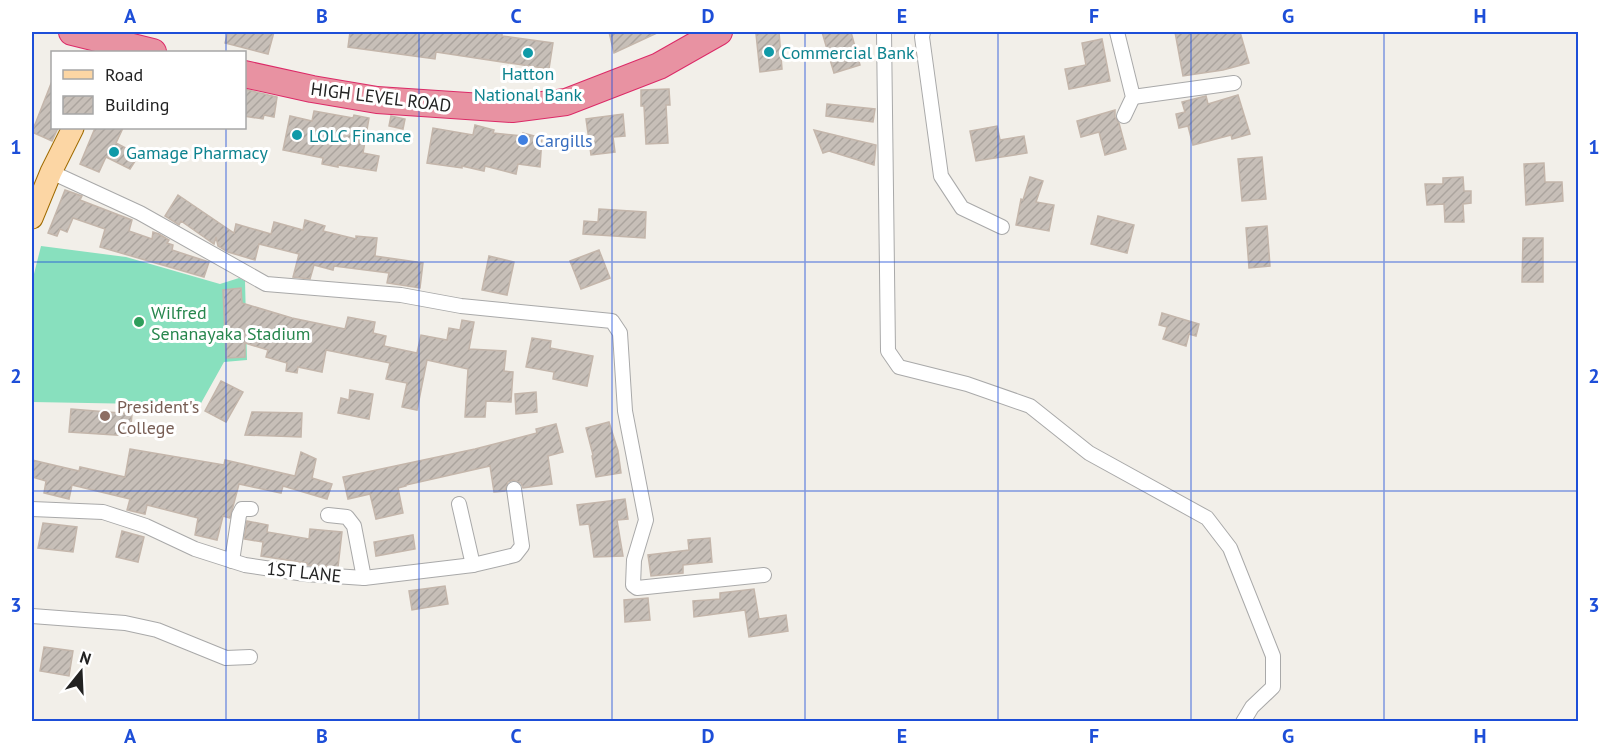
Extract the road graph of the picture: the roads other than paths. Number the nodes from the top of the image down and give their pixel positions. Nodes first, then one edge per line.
1 (72, 32) edge
2 (884, 32) edge
3 (923, 32) edge
4 (1118, 32) edge
5 (706, 35) edge
6 (117, 43) edge
7 (149, 51) edge
8 (246, 74) edge
9 (1234, 83) dead end
10 (1134, 97) junction
11 (1124, 116) dead end
12 (72, 129) edge
13 (51, 172) junction
14 (32, 218) edge
15 (1002, 227) dead end
16 (514, 489) dead end
17 (459, 504) dead end
18 (32, 509) edge
19 (251, 509) dead end
20 (328, 515) dead end
21 (232, 561) junction
22 (473, 565) junction
23 (764, 574) dead end
24 (364, 578) junction
25 (32, 616) edge
26 (250, 657) dead end
27 (1244, 722) edge

1 - 6 highway
2 - 27 street
3 - 15 street
4 - 10 street
5 - 8 highway, HIGH LEVEL ROAD
6 - 7 highway
9 - 10 street
10 - 11 street
12 - 13 main road
13 - 14 main road
13 - 23 street
16 - 22 street, 1ST LANE
17 - 22 street
18 - 21 street, 1ST LANE
19 - 21 street
20 - 24 street
21 - 24 street, 1ST LANE
22 - 24 street, 1ST LANE
25 - 26 street

